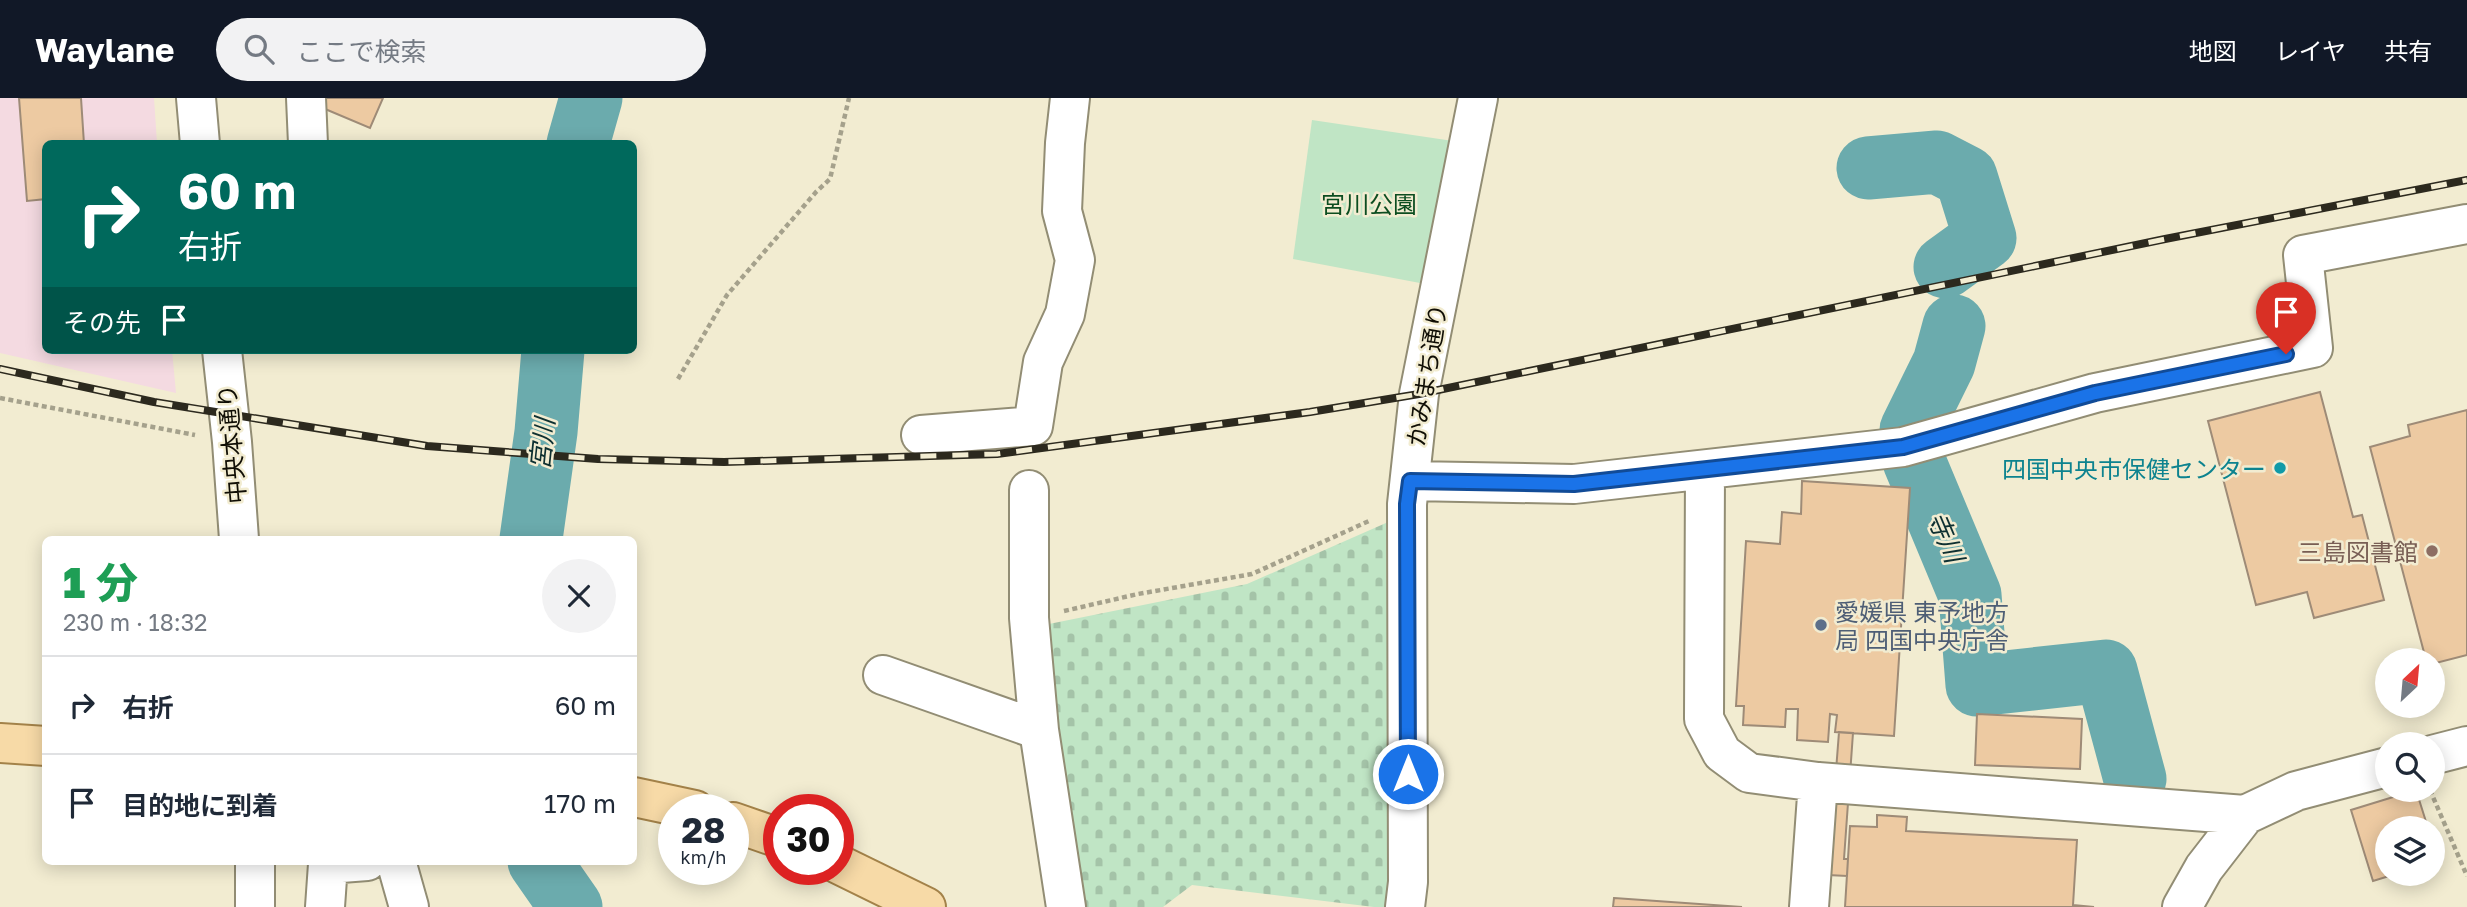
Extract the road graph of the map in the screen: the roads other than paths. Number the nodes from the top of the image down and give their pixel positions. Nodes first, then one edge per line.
1 (197, 98) edge
2 (306, 98) edge
3 (1070, 98) edge
4 (1478, 98) edge
5 (200, 140) edge
6 (308, 140) edge
7 (2467, 225) edge
8 (222, 354) edge
9 (921, 435) dead end
10 (1705, 471) junction
11 (1029, 490) dead end
12 (1408, 492) junction
13 (239, 536) edge
14 (883, 676) dead end
15 (1039, 730) junction
16 (0, 743) edge
17 (42, 746) edge
18 (2467, 746) edge
19 (2445, 752) edge
20 (2375, 770) edge
21 (1818, 782) junction
22 (637, 798) edge
23 (658, 802) edge
24 (2245, 815) junction
25 (255, 865) edge
26 (328, 865) edge
27 (397, 865) edge
28 (854, 872) edge
29 (255, 907) edge
30 (325, 907) edge
31 (409, 907) edge
32 (926, 907) edge
33 (1066, 907) edge
34 (1405, 907) edge
35 (1809, 907) edge
36 (2182, 907) edge

1 - 5 street
2 - 6 street
3 - 9 street
4 - 12 street, かみまち通り
7 - 10 street
8 - 13 street, 中央本通り
10 - 12 street
10 - 21 street
11 - 15 street
12 - 34 street, かみまち通り
14 - 15 street
15 - 33 street
16 - 17 main road
18 - 19 street
20 - 24 street
21 - 24 street
21 - 35 street
22 - 23 main road
24 - 36 street
25 - 29 street
26 - 30 street
27 - 31 street
28 - 32 main road

